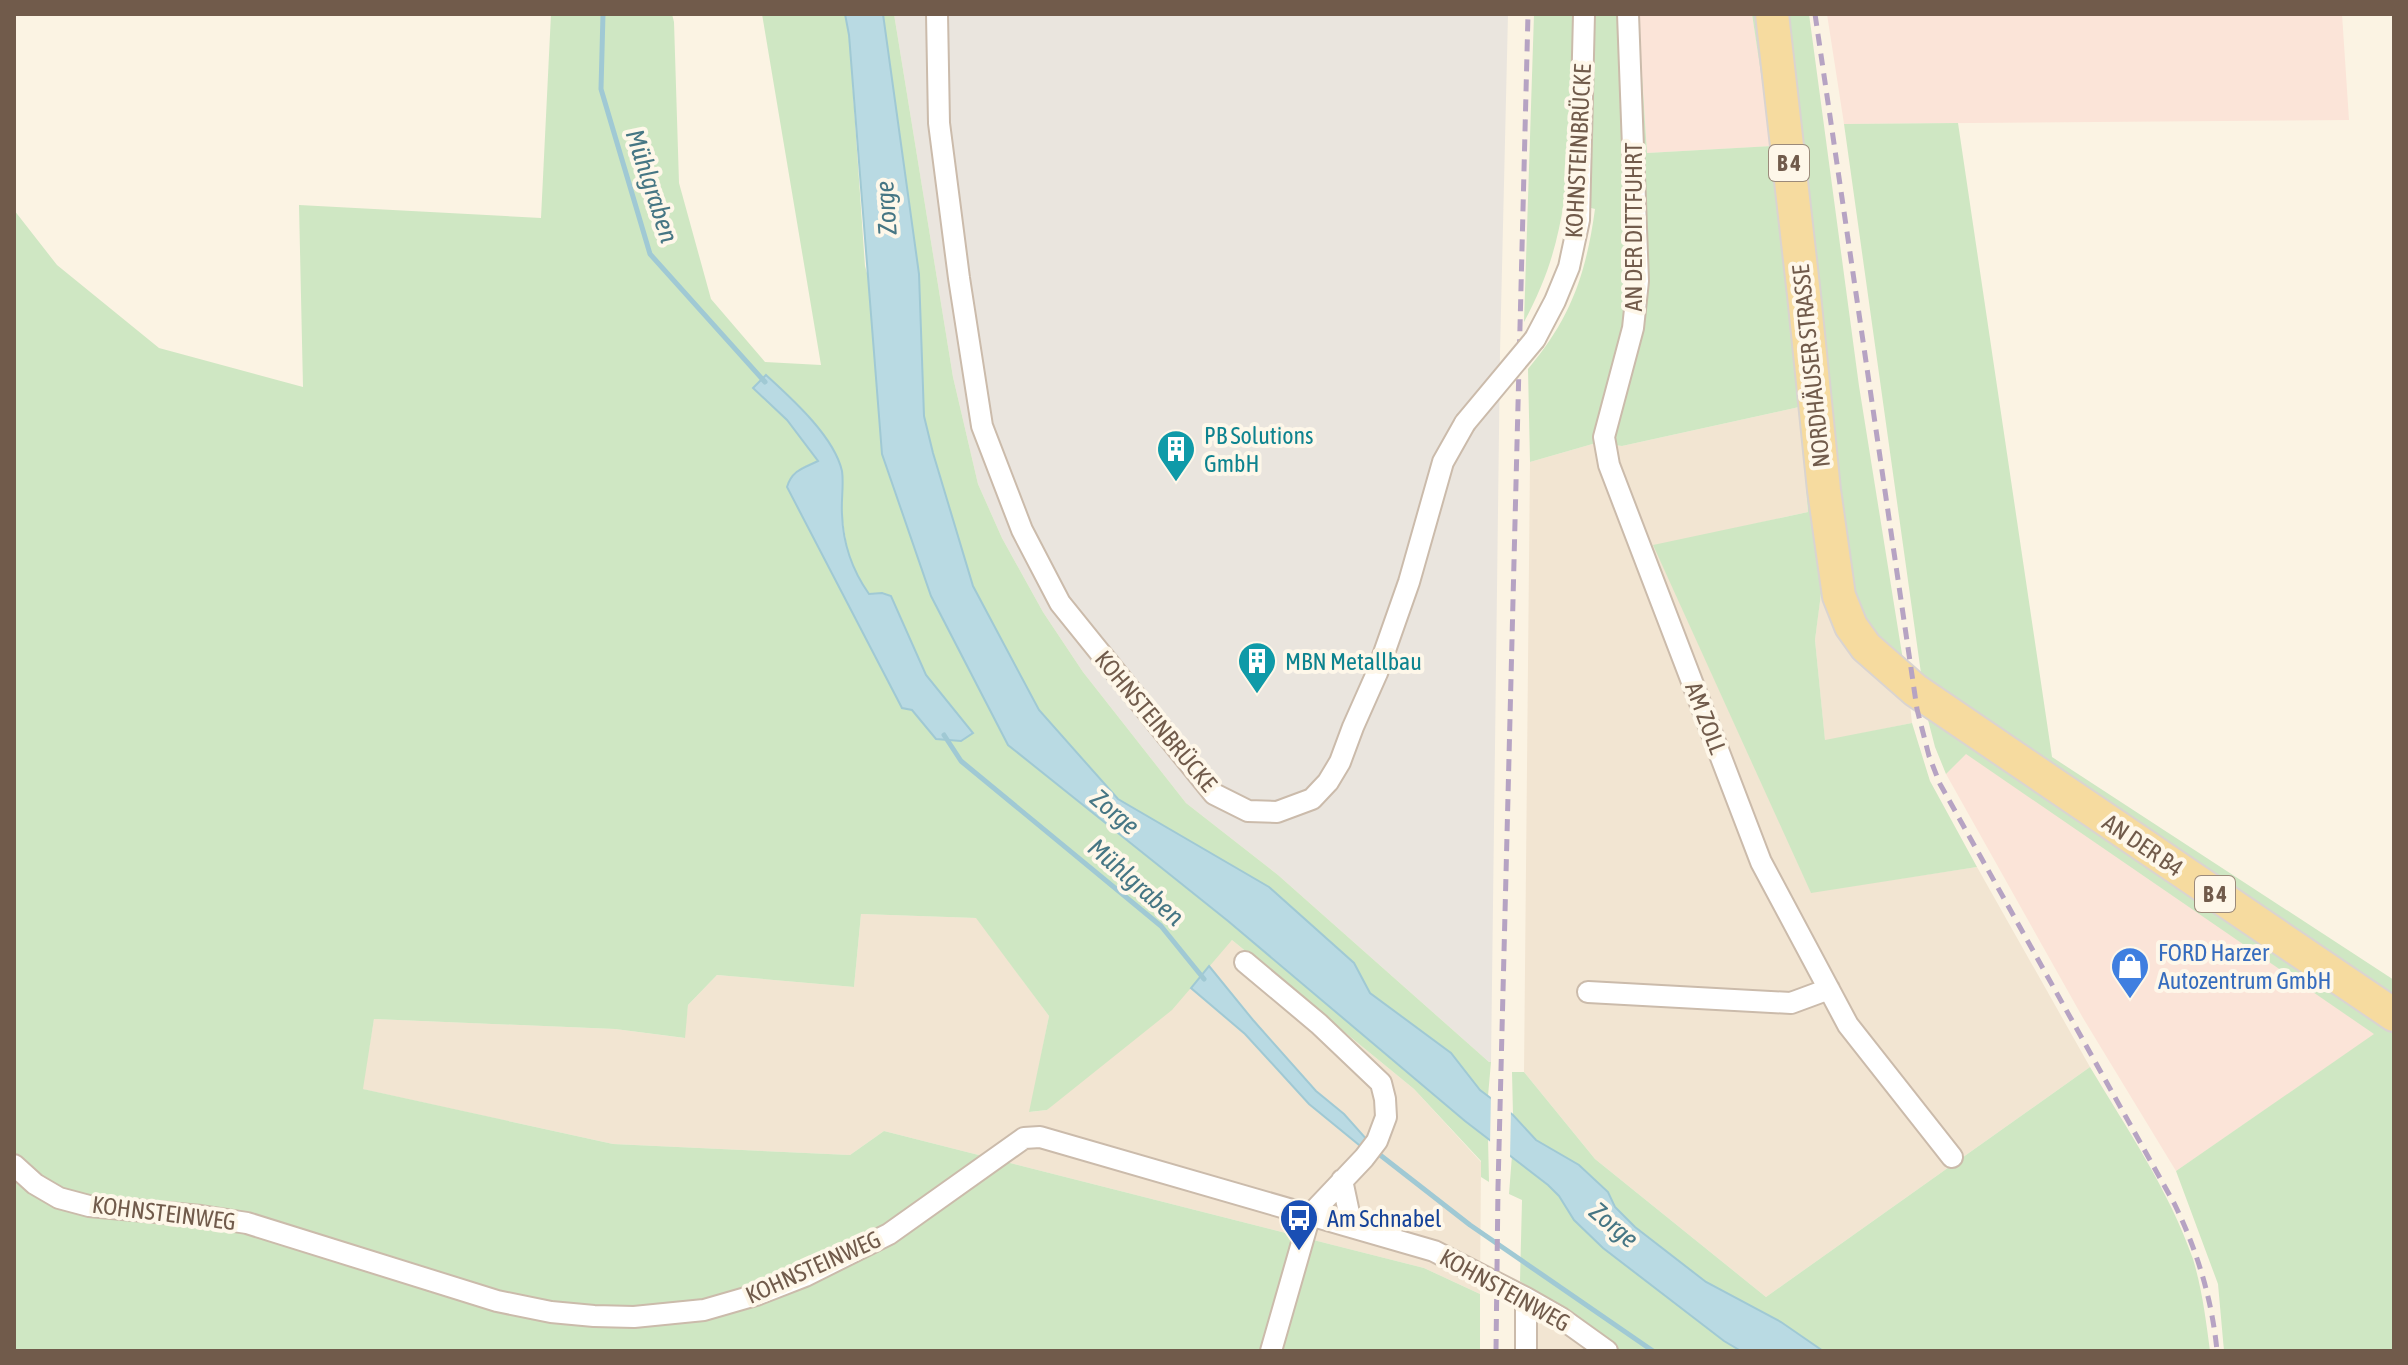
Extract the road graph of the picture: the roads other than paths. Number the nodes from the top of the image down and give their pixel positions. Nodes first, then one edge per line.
1 (937, 14) edge
2 (1584, 14) edge
3 (1628, 14) edge
4 (1772, 14) edge
5 (1604, 437) joint
6 (1915, 690) joint
7 (1245, 962) dead end
8 (1829, 989) junction
9 (1588, 992) dead end
10 (2383, 1007) edge
11 (1952, 1157) dead end
12 (14, 1165) edge
13 (1342, 1180) junction
14 (1310, 1215) junction
15 (1352, 1227) junction
16 (1526, 1298) junction
17 (1271, 1351) edge
18 (1526, 1351) edge
19 (1607, 1351) edge

1 - 2 street, KOHNSTEINBRÜCKE, bridge
3 - 5 street, AN DER DITTFUHRT
4 - 6 main road, NORDHÄUSER STRASSE / B 4
5 - 8 street, AM ZOLL
6 - 10 main road, AN DER B4 / B 4
7 - 13 street
8 - 9 street
8 - 11 street, AM ZOLL
12 - 14 street, KOHNSTEINWEG
13 - 14 street
13 - 15 street
14 - 15 street, KOHNSTEINWEG
14 - 17 street
15 - 16 street, KOHNSTEINWEG
16 - 18 street
16 - 19 street, KOHNSTEINWEG

